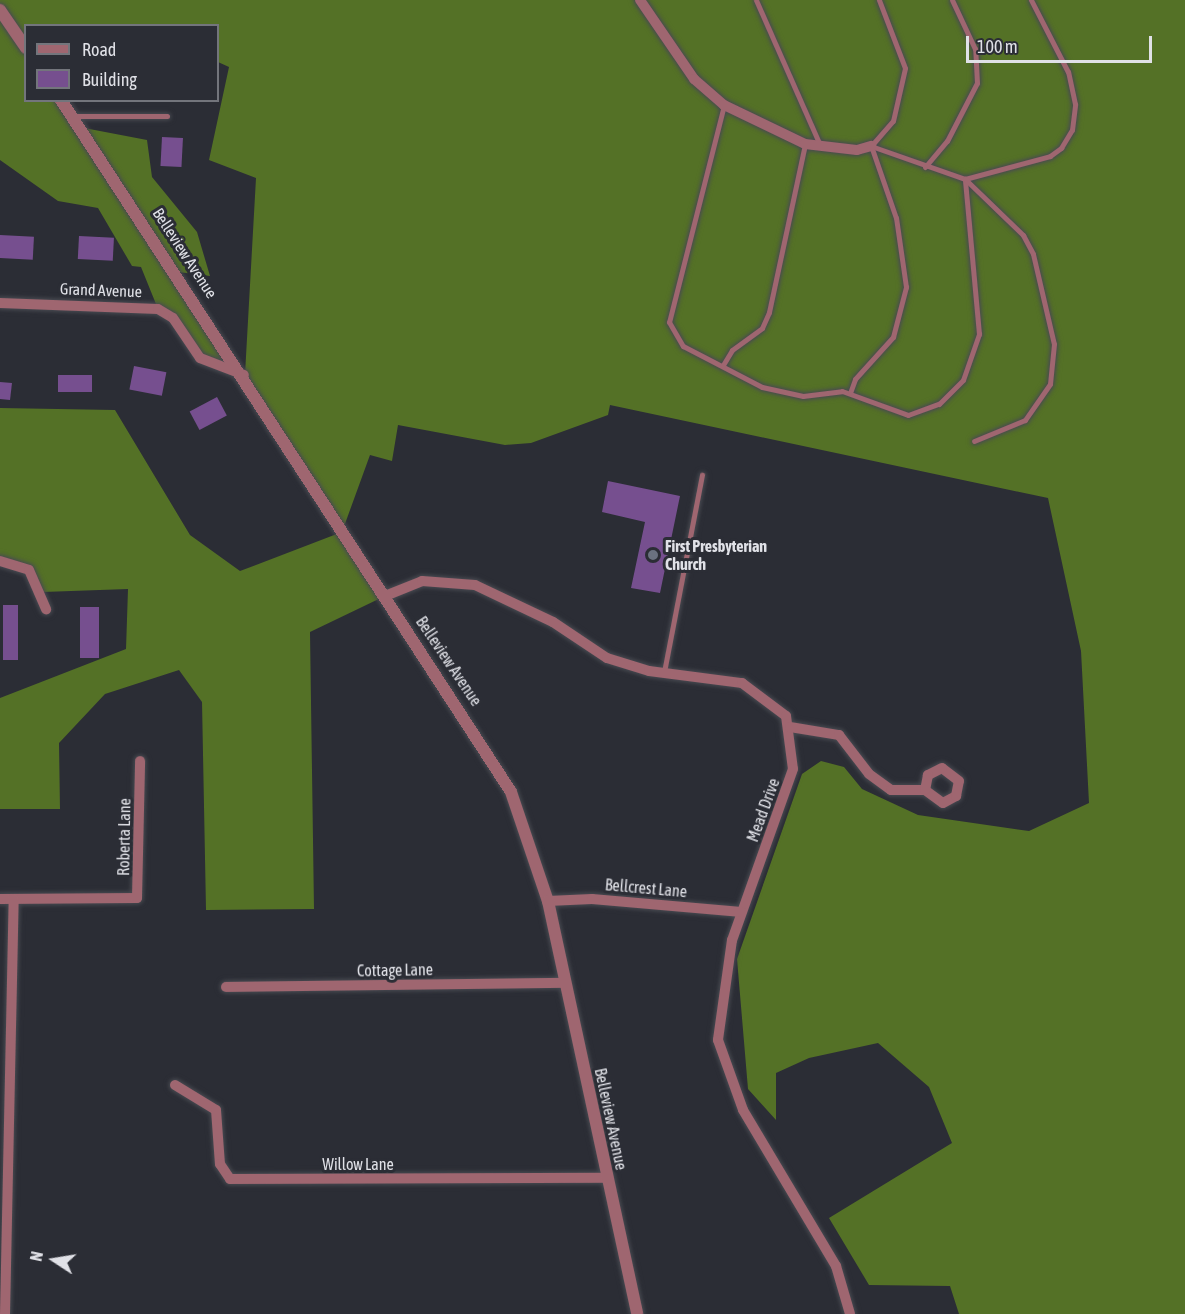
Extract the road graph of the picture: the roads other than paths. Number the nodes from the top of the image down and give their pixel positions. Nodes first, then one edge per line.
1 (640, 0) edge
2 (756, 0) edge
3 (879, 0) edge
4 (952, 0) edge
5 (1031, 0) edge
6 (0, 10) edge
7 (24, 45) edge
8 (62, 102) edge
9 (724, 105) junction
10 (71, 116) junction
11 (167, 116) dead end
12 (805, 144) junction
13 (820, 146) junction
14 (872, 146) junction
15 (925, 167) junction
16 (965, 179) junction
17 (0, 303) edge
18 (723, 365) junction
19 (245, 375) junction
20 (850, 393) junction
21 (974, 441) dead end
22 (702, 475) dead end
23 (0, 561) edge
24 (385, 596) junction
25 (46, 609) dead end
26 (664, 672) junction
27 (790, 727) junction
28 (140, 761) dead end
29 (925, 790) dead end
30 (0, 899) edge
31 (14, 899) junction
32 (548, 901) junction
33 (741, 912) junction
34 (564, 983) junction
35 (226, 987) dead end
36 (175, 1085) dead end
37 (4, 1178) edge
38 (607, 1178) junction
39 (5, 1314) edge
40 (637, 1314) edge
41 (850, 1314) edge

1 - 9 street
2 - 13 lane
3 - 14 lane
4 - 15 lane
5 - 16 lane
6 - 7 street
8 - 10 street, Belleview Avenue
9 - 12 street
9 - 18 lane
10 - 11 lane
10 - 19 street, Belleview Avenue
12 - 13 street
12 - 18 lane
13 - 14 street
14 - 15 lane
14 - 20 lane
15 - 16 lane
16 - 20 lane
16 - 21 lane
17 - 19 street, Grand Avenue
18 - 20 lane
19 - 24 street, Belleview Avenue
22 - 26 lane
23 - 25 street
24 - 26 street
24 - 32 street, Belleview Avenue
26 - 27 street
27 - 29 street
27 - 33 street, Mead Drive
28 - 31 street, Roberta Lane
30 - 31 street
31 - 37 street
32 - 33 street, Bellcrest Lane
32 - 34 street, Belleview Avenue
33 - 41 street, Mead Drive
34 - 35 street, Cottage Lane
34 - 38 street, Belleview Avenue
36 - 38 street, Willow Lane
37 - 39 street
38 - 40 street, Belleview Avenue

